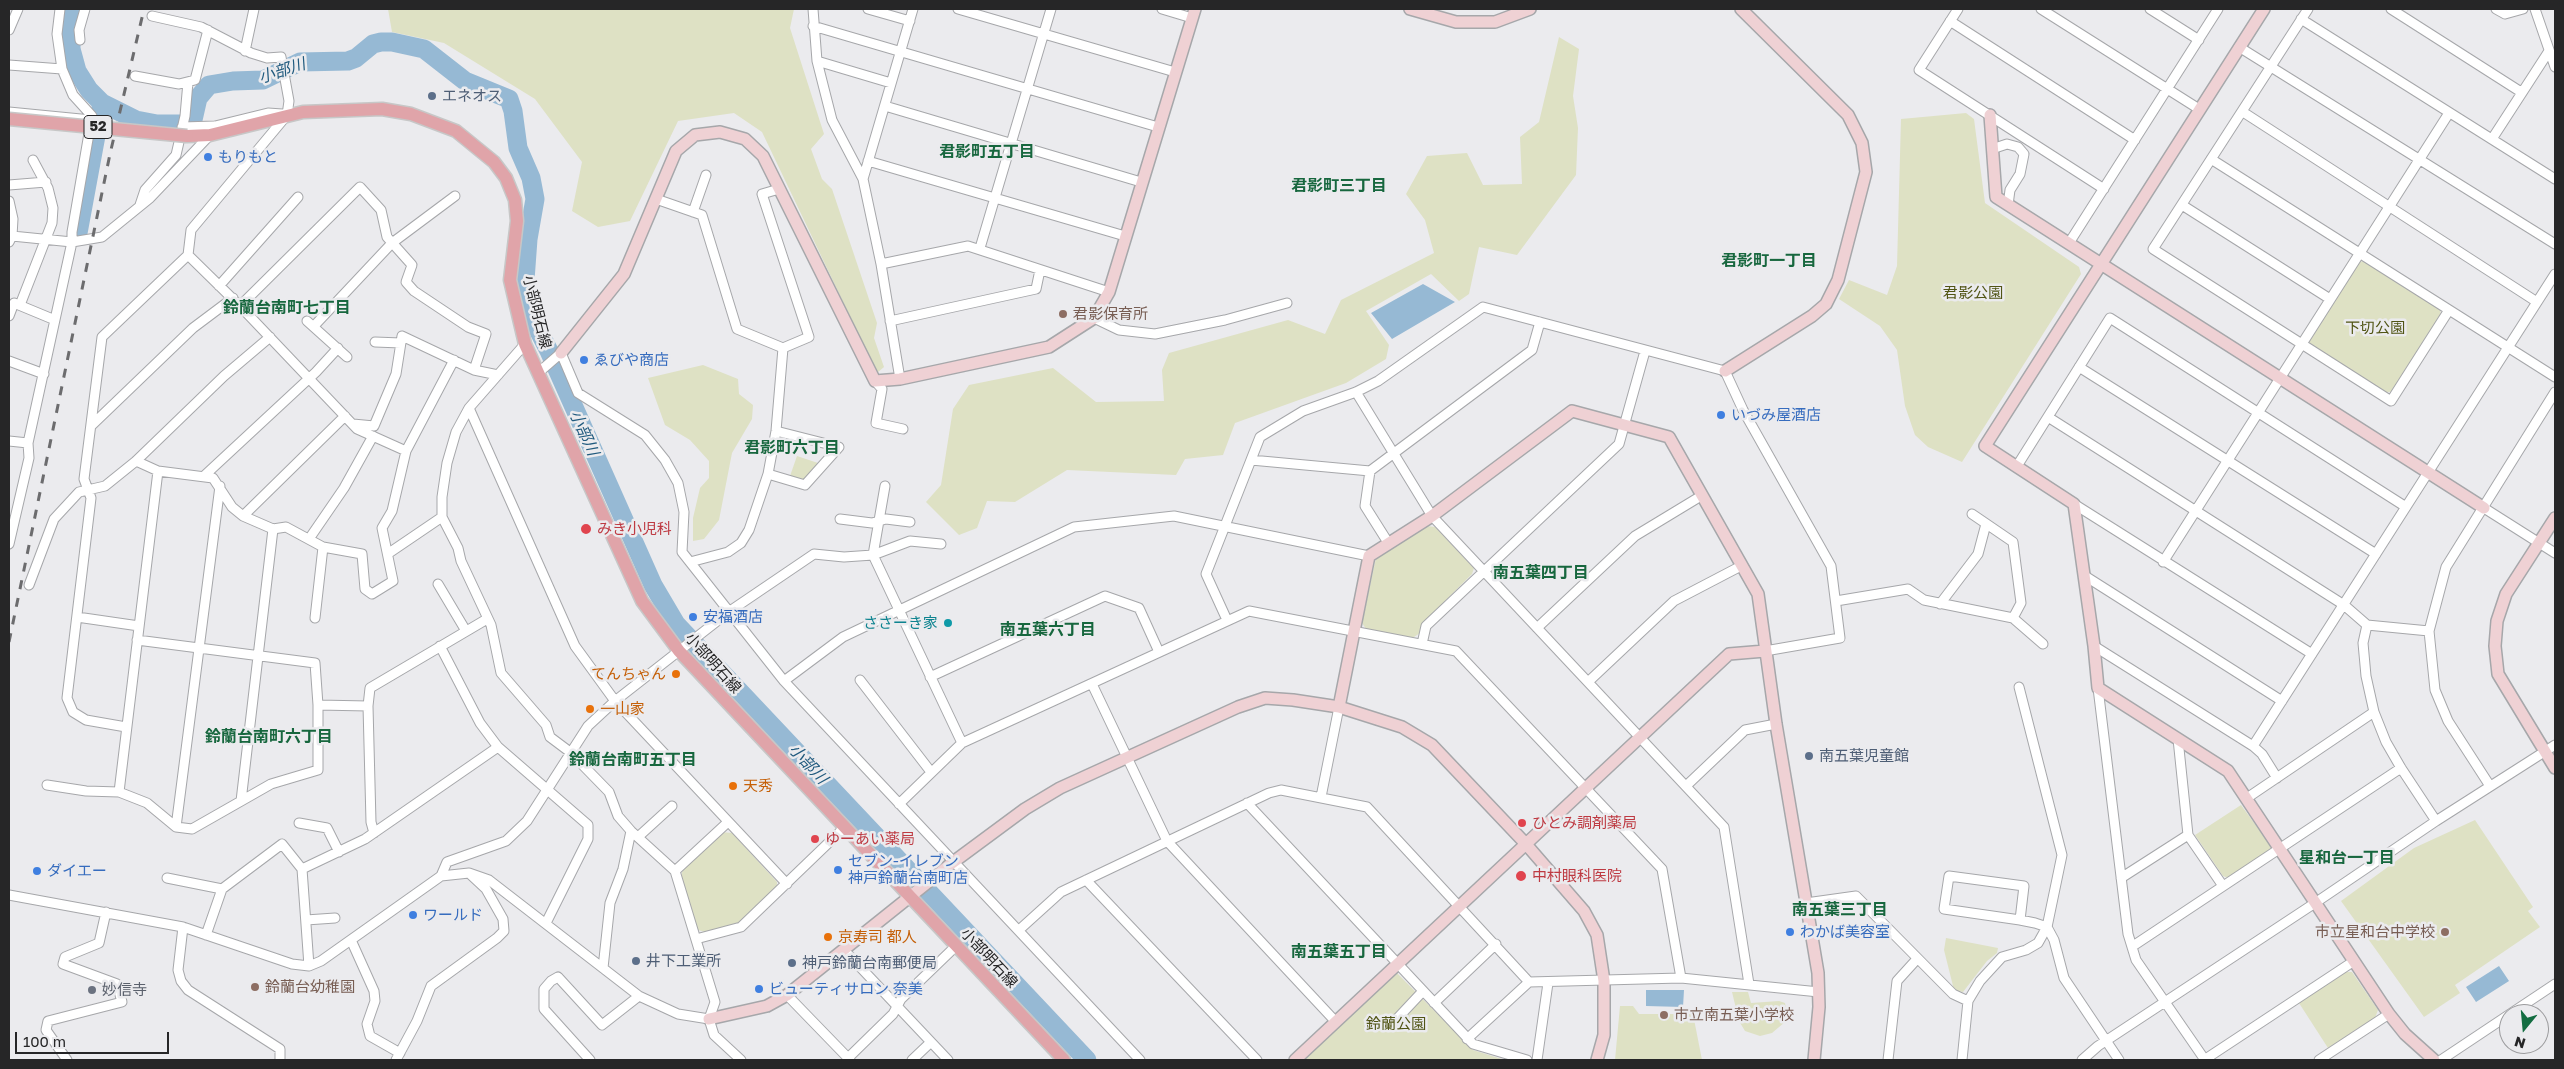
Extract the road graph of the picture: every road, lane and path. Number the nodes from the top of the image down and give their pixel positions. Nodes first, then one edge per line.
1 (18, 9) edge
2 (60, 9) edge
3 (85, 9) edge
4 (254, 9) edge
5 (813, 9) edge
6 (868, 9) edge
7 (913, 9) edge
8 (958, 9) edge
9 (1051, 9) edge
10 (1162, 9) edge
11 (1410, 9) edge
12 (1530, 9) edge
13 (1741, 9) edge
14 (1958, 9) edge
15 (2041, 9) edge
16 (2150, 9) edge
17 (2218, 9) edge
18 (2264, 9) edge
19 (2308, 9) edge
20 (2391, 9) edge
21 (2496, 9) edge
22 (2523, 9) edge
23 (2536, 9) edge
24 (1194, 13) edge
25 (152, 16) dead end
26 (2301, 19) junction
27 (910, 21) junction
28 (1950, 21) junction
29 (813, 26) junction
30 (9, 30) edge
31 (208, 30) junction
32 (1043, 34) junction
33 (80, 40) dead end
34 (2199, 40) junction
35 (2239, 47) junction
36 (245, 50) junction
37 (2549, 51) junction
38 (901, 52) junction
39 (817, 61) junction
40 (9, 65) edge
41 (2271, 66) junction
42 (2555, 67) edge
43 (62, 69) junction
44 (1175, 72) junction
45 (136, 76) dead end
46 (188, 82) junction
47 (891, 83) junction
48 (1027, 89) junction
49 (2168, 89) junction
50 (2521, 92) junction
51 (885, 106) junction
52 (2199, 109) junction
53 (9, 112) edge
54 (2243, 112) junction
55 (2449, 113) junction
56 (287, 115) junction
57 (1990, 115) junction
58 (9, 119) edge
59 (91, 120) junction
60 (1158, 127) junction
61 (186, 130) junction
62 (210, 135) junction
63 (2492, 139) junction
64 (2135, 140) junction
65 (1012, 144) junction
66 (1992, 149) junction
67 (2420, 158) junction
68 (2211, 159) junction
69 (32, 160) dead end
70 (868, 161) junction
71 (706, 175) dead end
72 (863, 179) junction
73 (2555, 179) edge
74 (46, 182) junction
75 (1141, 182) junction
76 (9, 184) edge
77 (779, 188) junction
78 (2104, 189) junction
79 (455, 196) dead end
80 (298, 197) dead end
81 (995, 198) junction
82 (656, 199) junction
83 (9, 201) edge
84 (2182, 205) junction
85 (2008, 206) junction
86 (2390, 206) junction
87 (139, 207) junction
88 (693, 212) junction
89 (1125, 236) junction
90 (47, 238) junction
91 (10, 239) edge
92 (72, 242) junction
93 (392, 243) junction
94 (2069, 243) junction
95 (2555, 244) edge
96 (980, 248) junction
97 (2358, 254) junction
98 (188, 256) junction
99 (881, 264) junction
100 (2101, 264) junction
101 (1040, 270) junction
102 (2555, 274) edge
103 (219, 286) junction
104 (1109, 292) junction
105 (232, 298) junction
106 (2330, 298) junction
107 (2537, 302) junction
108 (1287, 303) dead end
109 (20, 305) junction
110 (240, 306) junction
111 (2449, 310) junction
112 (9, 316) edge
113 (1094, 318) junction
114 (55, 320) junction
115 (890, 321) junction
116 (1540, 322) junction
117 (270, 337) junction
118 (375, 342) dead end
119 (401, 343) junction
120 (525, 344) junction
121 (2302, 344) junction
122 (2508, 347) junction
123 (338, 348) junction
124 (783, 348) junction
125 (1645, 351) junction
126 (561, 353) junction
127 (347, 357) dead end
128 (454, 360) junction
129 (9, 361) edge
130 (2079, 367) junction
131 (542, 369) junction
132 (474, 370) junction
133 (1725, 371) junction
134 (44, 374) junction
135 (498, 375) junction
136 (2281, 377) junction
137 (2555, 377) edge
138 (308, 378) junction
139 (900, 379) junction
140 (875, 381) junction
141 (1356, 392) junction
142 (2555, 392) edge
143 (469, 408) junction
144 (2258, 412) junction
145 (345, 416) junction
146 (2048, 417) junction
147 (353, 424) junction
148 (92, 425) junction
149 (1624, 425) junction
150 (903, 429) dead end
151 (776, 431) junction
152 (373, 436) junction
153 (9, 441) edge
154 (28, 443) junction
155 (406, 451) junction
156 (1394, 454) junction
157 (1251, 460) junction
158 (2227, 461) junction
159 (136, 462) junction
160 (2017, 466) junction
161 (158, 471) junction
162 (1370, 471) junction
163 (2429, 472) junction
164 (768, 474) junction
165 (204, 476) junction
166 (220, 486) junction
167 (885, 486) dead end
168 (90, 489) junction
169 (1701, 496) junction
170 (2074, 504) junction
171 (2406, 507) junction
172 (2484, 508) junction
173 (2196, 510) junction
174 (1972, 514) dead end
175 (243, 516) junction
176 (1432, 516) junction
177 (442, 518) junction
178 (2555, 518) edge
179 (840, 519) dead end
180 (879, 522) junction
181 (910, 522) dead end
182 (1986, 524) junction
183 (1225, 526) junction
184 (273, 529) junction
185 (310, 539) junction
186 (2540, 543) junction
187 (9, 544) edge
188 (941, 544) dead end
189 (1389, 544) junction
190 (323, 547) junction
191 (389, 553) junction
192 (2376, 554) junction
193 (2555, 554) edge
194 (873, 555) junction
195 (1369, 556) junction
196 (690, 562) junction
197 (2163, 562) junction
198 (1741, 566) junction
199 (1483, 571) junction
200 (2085, 576) junction
201 (438, 584) dead end
202 (29, 585) dead end
203 (1836, 601) junction
204 (1940, 604) junction
205 (2344, 605) junction
206 (730, 611) junction
207 (898, 611) junction
208 (77, 618) junction
209 (315, 618) dead end
210 (487, 618) junction
211 (2013, 618) junction
212 (1228, 620) junction
213 (2367, 625) junction
214 (139, 626) junction
215 (1537, 628) junction
216 (466, 631) junction
217 (1354, 631) junction
218 (2429, 631) junction
219 (137, 640) junction
220 (1422, 644) junction
221 (2043, 644) dead end
222 (440, 646) junction
223 (2094, 646) junction
224 (198, 648) junction
225 (683, 649) junction
226 (1765, 651) junction
227 (1159, 652) junction
228 (2312, 654) junction
229 (257, 656) junction
230 (930, 677) junction
231 (860, 680) dead end
232 (784, 682) junction
233 (1588, 682) junction
234 (1092, 684) junction
235 (2019, 687) dead end
236 (2098, 688) junction
237 (615, 701) junction
238 (2282, 701) junction
239 (318, 705) junction
240 (368, 706) junction
241 (1338, 707) junction
242 (2374, 712) junction
243 (1776, 724) junction
244 (126, 727) junction
245 (1638, 738) junction
246 (2178, 739) junction
247 (962, 743) junction
248 (2555, 745) edge
249 (2253, 746) junction
250 (498, 747) junction
251 (570, 752) junction
252 (2545, 752) junction
253 (1126, 758) junction
254 (2401, 768) junction
255 (2555, 768) edge
256 (931, 772) junction
257 (2277, 778) junction
258 (47, 785) dead end
259 (1686, 786) junction
260 (2490, 786) junction
261 (1585, 789) junction
262 (547, 790) junction
263 (119, 792) junction
264 (1321, 798) junction
265 (2247, 798) junction
266 (241, 801) junction
267 (1246, 803) junction
268 (898, 804) junction
269 (672, 806) dead end
270 (2436, 821) junction
271 (728, 822) junction
272 (299, 823) dead end
273 (176, 827) junction
274 (845, 827) junction
275 (374, 833) junction
276 (635, 834) junction
277 (2188, 835) junction
278 (1167, 841) junction
279 (1525, 843) junction
280 (2281, 849) junction
281 (339, 852) junction
282 (952, 863) junction
283 (302, 869) junction
284 (676, 871) junction
285 (469, 874) junction
286 (441, 876) junction
287 (167, 878) dead end
288 (2121, 878) junction
289 (1086, 880) junction
290 (787, 884) junction
291 (2223, 886) junction
292 (222, 889) junction
293 (9, 895) edge
294 (914, 895) junction
295 (1806, 903) junction
296 (2315, 903) junction
297 (1461, 906) junction
298 (106, 912) junction
299 (335, 918) dead end
300 (306, 920) junction
301 (2020, 920) junction
302 (546, 924) junction
303 (184, 927) junction
304 (2047, 928) junction
305 (1019, 930) junction
306 (206, 935) junction
307 (696, 939) junction
308 (351, 940) junction
309 (1496, 944) junction
310 (956, 946) junction
311 (2133, 946) junction
312 (844, 951) junction
313 (1917, 960) junction
314 (2354, 961) junction
315 (1397, 964) junction
316 (309, 966) junction
317 (603, 968) junction
318 (1680, 978) junction
319 (1604, 981) junction
320 (1529, 982) junction
321 (1548, 983) junction
322 (1749, 984) junction
323 (2555, 984) edge
324 (1423, 991) junction
325 (1819, 992) junction
326 (787, 995) junction
327 (639, 996) junction
328 (1968, 1001) junction
329 (2165, 1002) junction
330 (1434, 1003) junction
331 (897, 1006) junction
332 (2389, 1014) junction
333 (709, 1019) junction
334 (1336, 1022) junction
335 (1393, 1023) dead end
336 (1468, 1039) junction
337 (931, 1042) junction
338 (2107, 1042) junction
339 (398, 1056) edge
340 (849, 1059) edge
341 (1059, 1059) edge
342 (67, 1060) edge
343 (280, 1060) edge
344 (590, 1060) edge
345 (741, 1060) edge
346 (912, 1060) edge
347 (948, 1060) edge
348 (1140, 1060) edge
349 (1257, 1060) edge
350 (1295, 1060) edge
351 (1527, 1060) edge
352 (1537, 1060) edge
353 (1597, 1060) edge
354 (1814, 1060) edge
355 (1888, 1060) edge
356 (1962, 1060) edge
357 (2082, 1060) edge
358 (2119, 1060) edge
359 (2205, 1060) edge
360 (2319, 1060) edge
361 (2434, 1060) edge
362 (2441, 1060) edge

1 - 30 street
2 - 43 street
3 - 33 street
4 - 36 street
5 - 29 street
6 - 27 street
7 - 27 street
8 - 32 street
9 - 32 street
10 - 24 street
11 - 12 street
13 - 133 street
14 - 28 street
15 - 49 street
16 - 34 street
17 - 34 street
18 - 35 street
19 - 26 street
20 - 50 street
21 - 22 street
23 - 37 street
24 - 44 street
25 - 31 street
26 - 41 street
26 - 55 street
27 - 38 street
28 - 57 street
28 - 64 street
29 - 38 street
29 - 39 street
31 - 36 street
31 - 46 street
32 - 44 street
32 - 48 street
34 - 49 street
35 - 41 street
35 - 52 street
36 - 56 street
37 - 42 street
37 - 50 street
38 - 47 street
38 - 48 street
39 - 47 street
39 - 72 street
40 - 43 street
41 - 54 street
41 - 67 street
43 - 59 street
44 - 60 street
45 - 46 street
46 - 61 street
47 - 51 street
48 - 60 street
48 - 65 street
49 - 52 street
49 - 64 street
50 - 63 street
51 - 65 street
51 - 70 street
52 - 100 street
53 - 59 street
54 - 68 street
54 - 86 street
55 - 63 street
55 - 67 street
56 - 61 street
56 - 62 main road, 小部明石線 / 52
56 - 98 street
56 - 120 main road, 小部明石線 / 52
57 - 66 street
57 - 78 street
58 - 61 main road, 小部明石線 / 52, bridge
59 - 92 street
60 - 75 street
61 - 62 main road, 小部明石線 / 52
61 - 87 street
62 - 87 street
63 - 73 street
64 - 78 street
65 - 75 street
65 - 81 street
66 - 85 street
66 - 85 street
67 - 86 street
67 - 95 street
68 - 84 street
68 - 97 street
69 - 74 street
70 - 72 street
70 - 81 street
71 - 88 street
72 - 99 street
74 - 76 street
74 - 90 street
75 - 89 street
77 - 82 street
77 - 124 street
77 - 140 street
78 - 94 street
79 - 93 street
80 - 103 street
81 - 89 street
81 - 96 street
82 - 88 street
82 - 126 street
83 - 91 street
84 - 106 street
84 - 121 street
85 - 94 street
86 - 97 street
86 - 107 street
87 - 92 street
88 - 124 street
89 - 104 street
90 - 91 street
90 - 92 street
90 - 109 street
92 - 114 street
93 - 110 street
93 - 123 street
93 - 132 street
94 - 100 street
96 - 99 street
96 - 101 street
97 - 106 street
97 - 111 street
98 - 103 street
98 - 148 street
99 - 115 street
100 - 136 street
100 - 160 street
101 - 104 street
101 - 115 street
102 - 107 street
103 - 105 street
104 - 113 street
105 - 110 street
105 - 148 street
106 - 121 street
107 - 122 street
108 - 113 street
109 - 112 street
109 - 114 street
110 - 117 street
111 - 121 street
111 - 122 street
113 - 139 street
114 - 134 street
115 - 139 street
116 - 125 street
116 - 141 street
116 - 156 street
117 - 138 street
117 - 159 street
118 - 119 street
119 - 128 street
119 - 147 street
120 - 131 main road, 小部明石線 / 52
120 - 135 street
121 - 136 street
122 - 137 street
122 - 163 street
123 - 127 street
123 - 138 street
124 - 151 street
125 - 133 street
125 - 149 street
126 - 131 street
126 - 196 street
128 - 132 street
128 - 155 street
129 - 134 street
130 - 144 street
130 - 146 street
130 - 158 street
131 - 225 main road, 小部明石線 / 52
132 - 135 street
133 - 203 street
134 - 154 street
135 - 143 street
136 - 144 street
136 - 163 street
138 - 145 street
138 - 165 street
139 - 140 street
140 - 150 street
141 - 156 street
141 - 157 street
142 - 172 street
143 - 177 street
143 - 237 street
144 - 158 street
144 - 171 street
145 - 147 street
145 - 175 street
146 - 160 street
146 - 173 street
147 - 152 street
148 - 168 street
149 - 169 street
149 - 176 street
149 - 199 street
151 - 164 street
151 - 164 street
152 - 155 street
152 - 185 street
153 - 154 street
154 - 187 street
155 - 191 street
156 - 162 street
156 - 176 street
157 - 162 street
157 - 183 street
158 - 173 street
158 - 192 street
159 - 161 street
159 - 168 street
160 - 170 street
161 - 165 street
161 - 214 street
162 - 189 street
163 - 171 street
163 - 172 street
164 - 196 street
165 - 166 street
166 - 175 street
166 - 224 street
167 - 180 street
168 - 202 street
168 - 208 street
169 - 198 street
169 - 215 street
170 - 197 street
170 - 200 street
171 - 192 street
172 - 186 street
172 - 218 street
173 - 197 street
173 - 205 street
174 - 182 street
175 - 184 street
176 - 189 street
176 - 199 street
177 - 191 street
177 - 210 street
178 - 186 street
179 - 180 street
180 - 181 street
180 - 194 street
182 - 204 street
182 - 211 street
183 - 195 street
183 - 207 street
183 - 212 street
184 - 185 street
184 - 229 street
185 - 190 street
186 - 193 street
186 - 252 street
188 - 194 street
189 - 195 street
190 - 191 street
190 - 209 street
192 - 205 street
194 - 206 street
194 - 207 street
195 - 217 street
196 - 206 street
197 - 228 street
198 - 226 street
198 - 233 street
199 - 215 street
199 - 220 street
200 - 223 street
200 - 238 street
201 - 216 street
203 - 204 street
203 - 226 street
204 - 211 street
205 - 213 street
205 - 228 street
206 - 225 street
206 - 232 street
207 - 230 street
207 - 232 street
208 - 214 street
208 - 244 street
210 - 216 street
210 - 251 street
211 - 221 street
212 - 217 street
212 - 227 street
213 - 218 street
213 - 242 street
214 - 219 street
215 - 233 street
216 - 222 street
217 - 220 street
217 - 241 street
218 - 260 street
219 - 224 street
219 - 244 street
220 - 261 street
222 - 240 street
222 - 250 street
223 - 236 street
223 - 249 street
224 - 229 street
224 - 273 street
225 - 237 street
225 - 274 main road, 小部明石線 / 52
226 - 243 street
226 - 245 street
227 - 230 street
227 - 234 street
228 - 238 street
229 - 239 street
229 - 266 street
230 - 247 street
231 - 256 street
232 - 268 street
233 - 245 street
234 - 247 street
234 - 253 street
235 - 304 street
236 - 246 street
236 - 288 street
237 - 251 street
237 - 271 street
238 - 249 street
239 - 240 street
239 - 266 street
240 - 275 street
241 - 253 street
241 - 264 street
241 - 279 street
242 - 254 street
242 - 257 street
243 - 259 street
243 - 295 street
244 - 263 street
245 - 259 street
245 - 261 street
246 - 265 street
246 - 277 street
247 - 256 street
248 - 252 street
249 - 257 street
250 - 262 street
250 - 275 street
251 - 262 street
251 - 276 street
252 - 255 street
252 - 260 street
253 - 278 street
253 - 282 street
254 - 270 street
254 - 280 street
256 - 268 street
257 - 265 street
258 - 263 street
259 - 322 street
260 - 270 street
261 - 279 street
261 - 318 street
262 - 286 street
262 - 302 street
263 - 273 street
264 - 267 street
264 - 297 street
265 - 280 street
266 - 273 street
267 - 278 street
267 - 315 street
268 - 282 street
269 - 276 street
270 - 296 street
271 - 284 street
271 - 290 street
272 - 281 street
274 - 290 street
274 - 294 main road, 小部明石線 / 52
275 - 281 street
276 - 284 street
276 - 317 street
277 - 288 street
277 - 291 street
278 - 289 street
278 - 334 street
279 - 297 street
279 - 319 street
280 - 291 street
280 - 296 street
281 - 283 street
282 - 294 street
282 - 305 street
283 - 292 street
283 - 300 street
284 - 307 street
285 - 286 street
285 - 302 street
285 - 339 street
286 - 308 street
287 - 292 street
288 - 311 street
289 - 305 street
289 - 349 street
290 - 307 street
291 - 311 street
292 - 306 street
293 - 298 street
294 - 310 main road, 小部明石線 / 52
294 - 312 street
295 - 313 street
295 - 325 street
296 - 314 street
296 - 329 street
297 - 309 street
297 - 315 street
298 - 303 street
298 - 342 street
299 - 300 street
300 - 316 street
301 - 301 street
301 - 304 street
302 - 317 street
303 - 306 street
303 - 343 street
304 - 328 street
304 - 338 street
305 - 348 street
306 - 316 street
307 - 333 street
308 - 316 street
308 - 339 street
309 - 320 street
309 - 330 street
310 - 331 street
310 - 341 main road, 小部明石線 / 52
311 - 329 street
312 - 326 street
312 - 331 street
313 - 328 street
313 - 355 street
314 - 332 street
314 - 359 street
315 - 324 street
315 - 334 street
317 - 327 street
318 - 319 street
318 - 322 street
319 - 321 street
319 - 353 street
320 - 321 street
320 - 336 street
321 - 352 street
322 - 325 street
323 - 362 street
324 - 330 street
324 - 335 street
325 - 354 street
326 - 333 street
326 - 340 street
327 - 333 street
327 - 344 street
328 - 356 street
329 - 338 street
329 - 359 street
330 - 336 street
331 - 337 street
331 - 340 street
332 - 360 street
332 - 361 street
333 - 345 street
334 - 350 street
336 - 351 street
337 - 346 street
337 - 347 street
338 - 357 street
338 - 358 street

